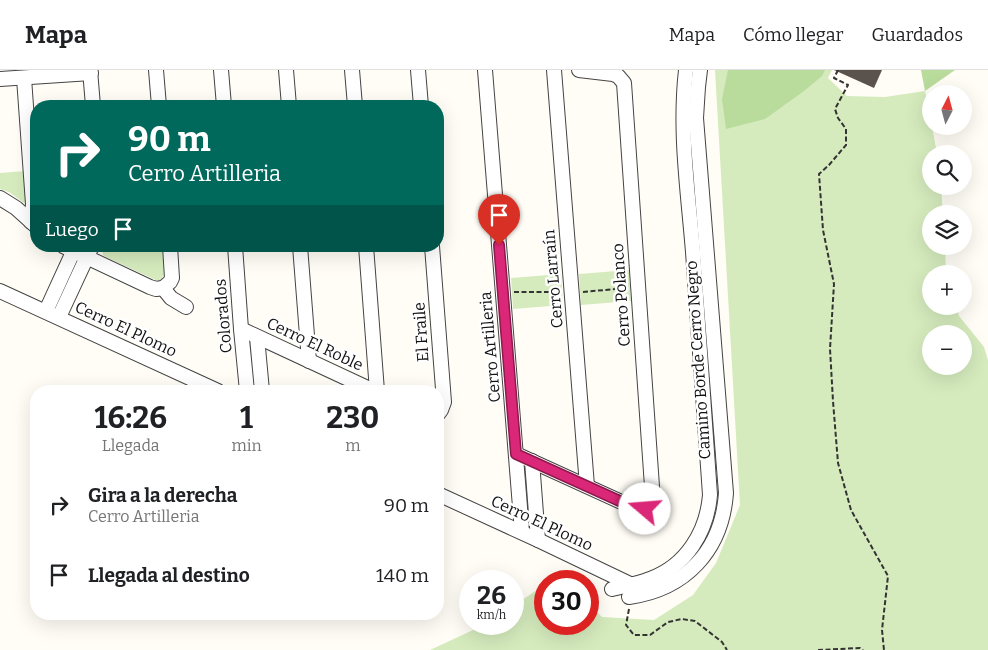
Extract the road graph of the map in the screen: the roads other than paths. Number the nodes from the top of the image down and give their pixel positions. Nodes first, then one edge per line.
1 (156, 70) edge
2 (221, 70) edge
3 (286, 70) edge
4 (352, 70) edge
5 (418, 70) edge
6 (486, 70) edge
7 (554, 70) edge
8 (579, 70) edge
9 (686, 70) edge
10 (700, 70) edge
11 (91, 72) edge
12 (24, 78) junction
13 (0, 79) edge
14 (93, 100) edge
15 (158, 100) edge
16 (224, 100) edge
17 (288, 100) edge
18 (354, 100) edge
19 (420, 100) edge
20 (30, 162) edge
21 (0, 198) edge
22 (30, 220) edge
23 (67, 252) edge
24 (90, 252) edge
25 (170, 252) edge
26 (235, 252) edge
27 (300, 252) edge
28 (366, 252) edge
29 (432, 252) edge
30 (0, 282) edge
31 (163, 288) junction
32 (0, 291) edge
33 (20, 299) junction
34 (186, 307) dead end
35 (46, 311) junction
36 (59, 317) junction
37 (241, 329) junction
38 (257, 337) junction
39 (309, 361) junction
40 (205, 385) edge
41 (244, 385) edge
42 (261, 385) edge
43 (363, 385) edge
44 (376, 385) edge
45 (443, 385) edge
46 (516, 454) junction
47 (532, 461) junction
48 (587, 486) junction
49 (444, 497) edge
50 (522, 532) junction
51 (538, 540) junction
52 (612, 589) dead end
53 (633, 592) junction

1 - 15 street
2 - 16 street
3 - 17 street
4 - 18 street
5 - 19 street
6 - 46 street, Cerro Artilleria
7 - 48 street, Cerro Larraín
8 - 48 street, Cerro Polanco
9 - 53 street, Camino Borde Cerro Negro
10 - 53 street, Camino Borde Cerro Negro
11 - 12 street
11 - 14 street
12 - 13 street
12 - 20 street
21 - 22 street
23 - 35 street
24 - 31 street
24 - 36 street
25 - 31 street
26 - 37 street, Colorados
27 - 39 street
28 - 44 street
29 - 45 street, El Fraile
30 - 33 street, Cerro El Plomo
31 - 34 street
32 - 33 street, Cerro El Plomo
33 - 35 street, Cerro El Plomo
35 - 36 street, Cerro El Plomo
36 - 40 street, Cerro El Plomo
37 - 38 street, Cerro El Roble
37 - 41 street, Colorados
38 - 39 street, Cerro El Roble
38 - 42 street, Colorados
39 - 43 street, Cerro El Roble
46 - 47 street
46 - 50 street, Cerro Artilleria
47 - 48 street
47 - 51 street
49 - 50 street, Cerro El Plomo
50 - 51 street, Cerro El Plomo
51 - 53 street, Cerro El Plomo
52 - 53 street, Camino Borde Cerro Negro

